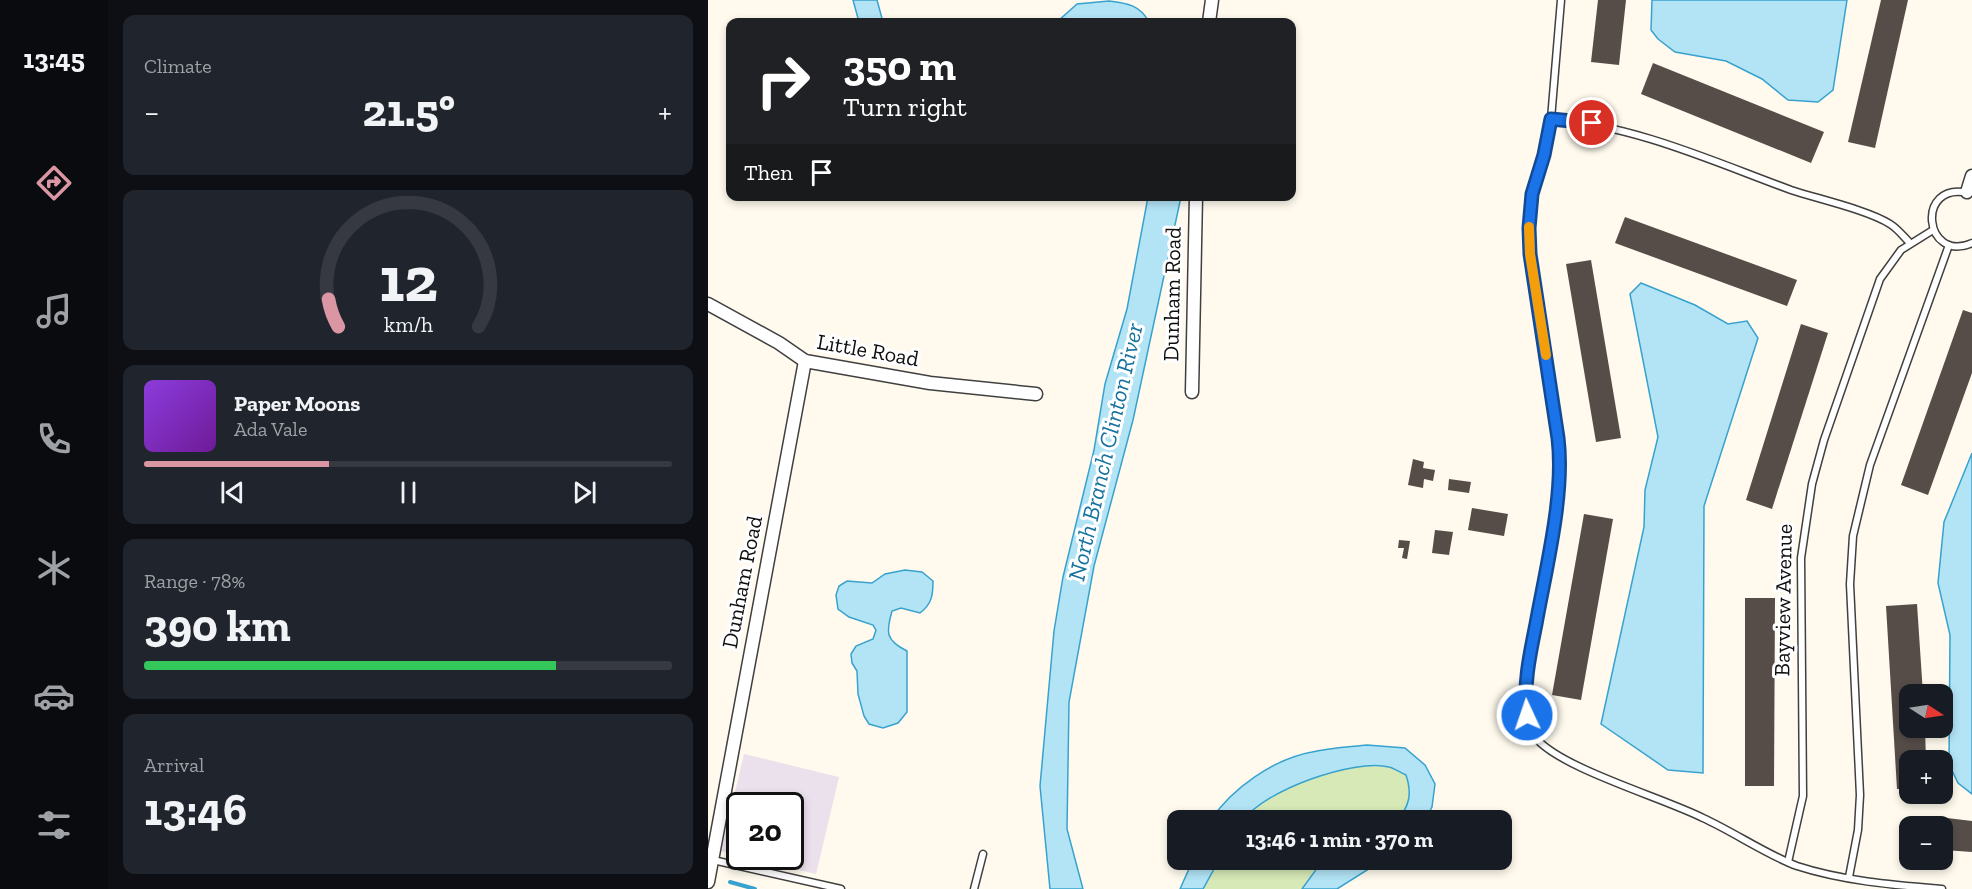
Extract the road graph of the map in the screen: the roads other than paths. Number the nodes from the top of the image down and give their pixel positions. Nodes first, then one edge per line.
1 (1212, 0) edge
2 (1561, 0) edge
3 (1210, 18) edge
4 (1551, 119) junction
5 (1972, 176) edge
6 (1970, 193) edge
7 (1196, 201) edge
8 (1933, 230) junction
9 (1911, 243) junction
10 (1972, 243) edge
11 (1948, 245) junction
12 (708, 304) edge
13 (804, 361) junction
14 (1192, 392) dead end
15 (1036, 394) dead end
16 (983, 854) dead end
17 (712, 860) junction
18 (1788, 862) junction
19 (1849, 877) junction
20 (708, 882) edge
21 (841, 889) edge
22 (974, 889) edge
23 (1941, 889) edge

1 - 3 street
2 - 4 lane
4 - 9 lane
4 - 18 lane
5 - 6 street
6 - 8 lane
7 - 14 street, Dunham Road
8 - 9 lane, Bayview Avenue
8 - 11 lane
9 - 18 lane, Bayview Avenue
10 - 11 lane
11 - 19 lane
12 - 13 street, Little Road
13 - 15 street, Little Road
13 - 17 street, Dunham Road
16 - 22 lane
17 - 20 street, Dunham Road
17 - 21 lane
18 - 19 lane
19 - 23 lane

